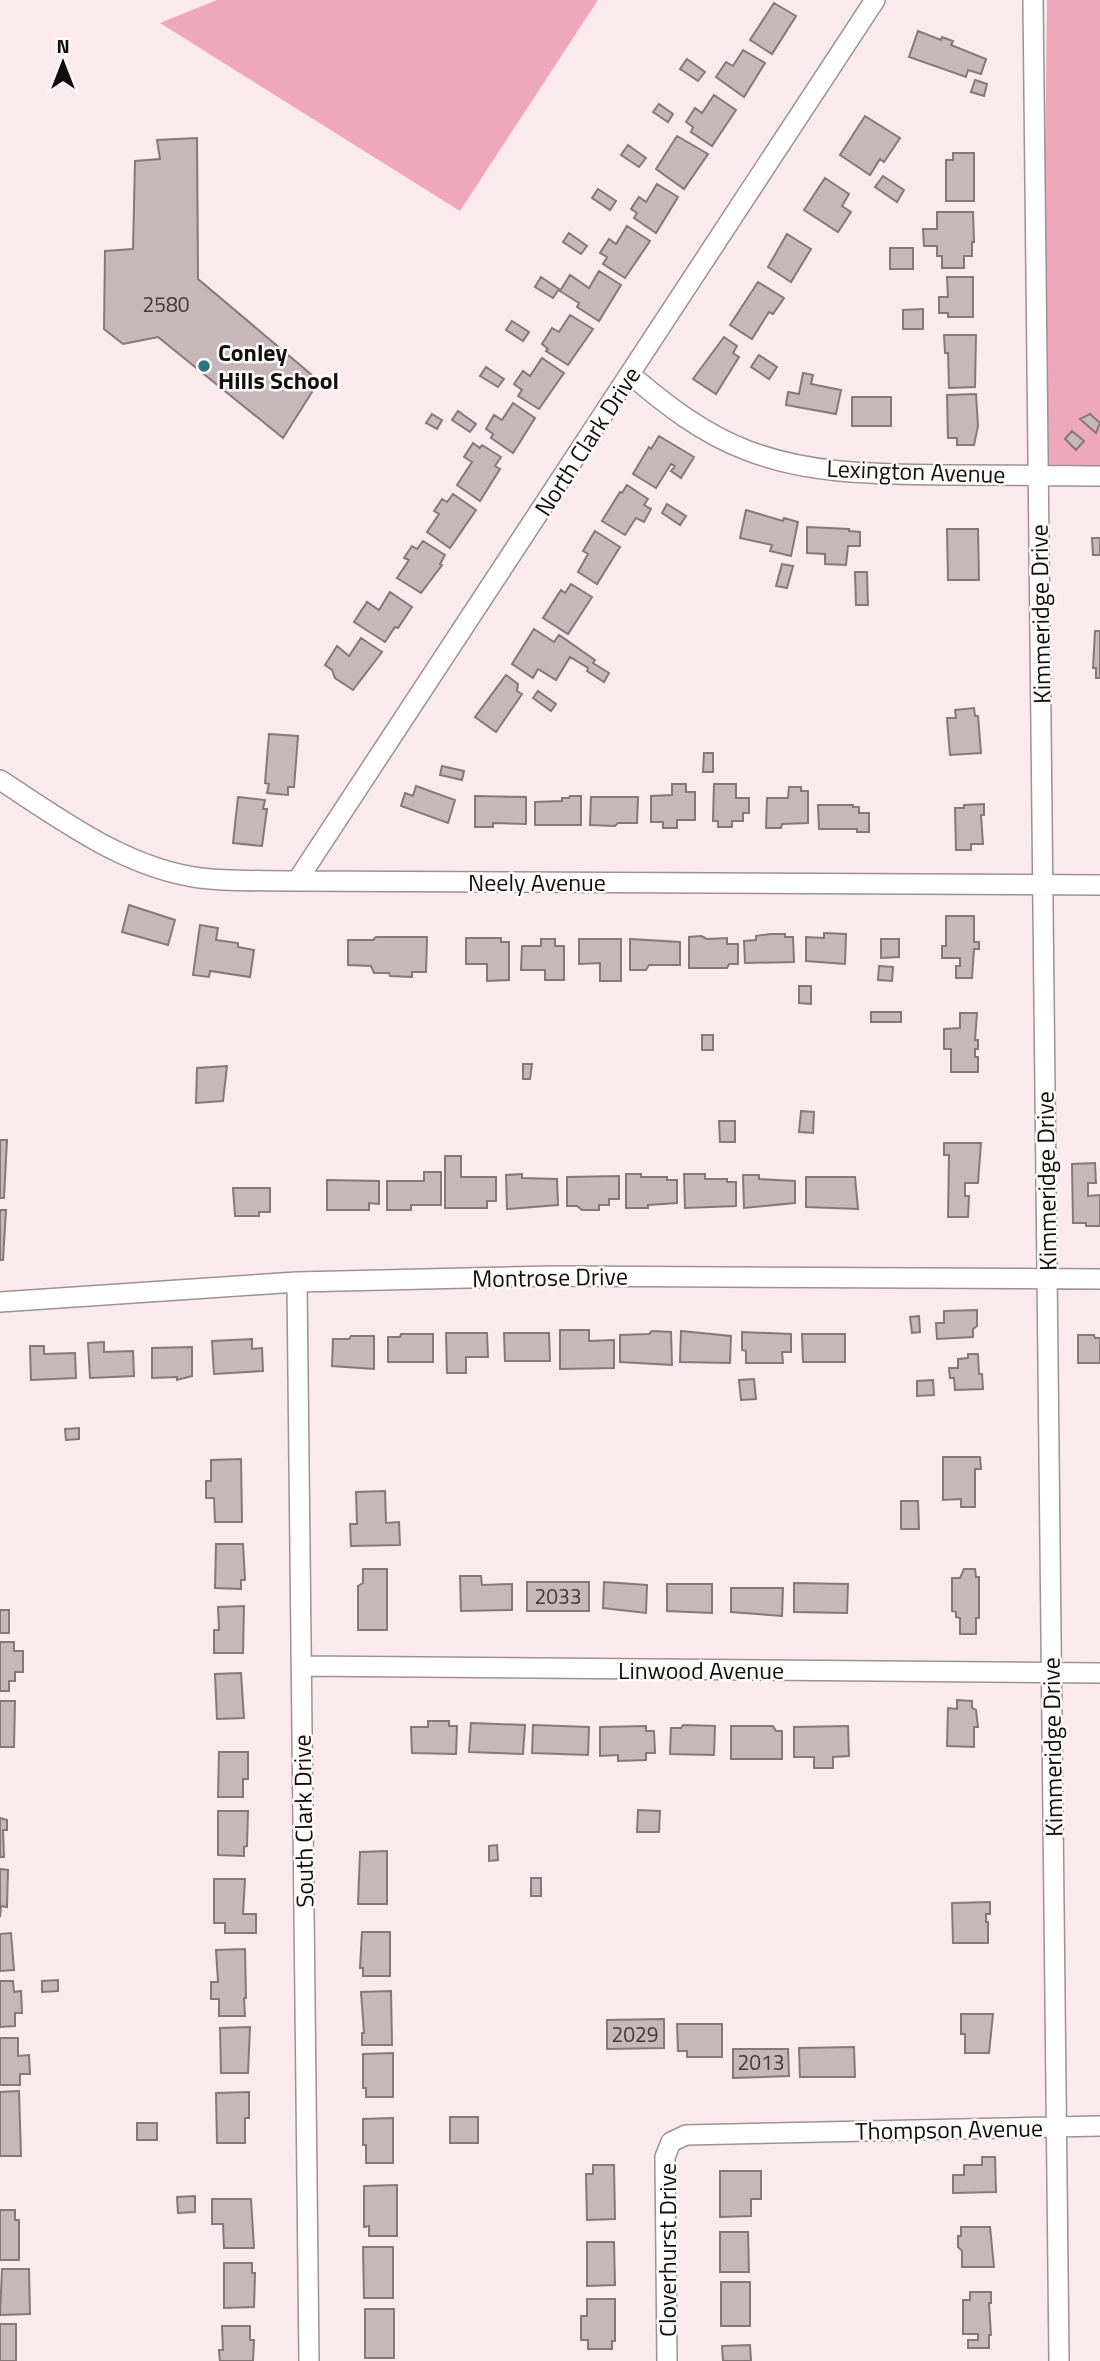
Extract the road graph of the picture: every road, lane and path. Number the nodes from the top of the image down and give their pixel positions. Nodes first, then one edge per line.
1 (875, 0) edge
2 (1033, 0) edge
3 (631, 375) junction
4 (1038, 475) junction
5 (1100, 476) edge
6 (0, 779) edge
7 (297, 881) junction
8 (1043, 885) junction
9 (1100, 885) edge
10 (1047, 1279) junction
11 (1100, 1279) edge
12 (298, 1282) junction
13 (0, 1302) edge
14 (302, 1666) junction
15 (1052, 1673) junction
16 (1100, 1673) edge
17 (1100, 2126) edge
18 (1057, 2127) junction
19 (798, 2133) joint
20 (309, 2361) edge
21 (667, 2361) edge
22 (1059, 2361) edge

1 - 3 street, North Clark Drive
2 - 4 street, Kimmeridge Drive
3 - 4 street, Lexington Avenue
3 - 7 street, North Clark Drive
4 - 5 street, Lexington Avenue
4 - 8 street, Kimmeridge Drive
6 - 7 street, Neely Avenue
7 - 8 street, Neely Avenue
8 - 9 street, Neely Avenue
8 - 10 street, Kimmeridge Drive
10 - 11 street, Montrose Drive
10 - 12 street, Montrose Drive
10 - 15 street, Kimmeridge Drive
12 - 13 street, Montrose Drive
12 - 14 street, South Clark Drive
14 - 15 street, Linwood Avenue
14 - 20 street, South Clark Drive
15 - 16 street, Linwood Avenue
15 - 18 street, Kimmeridge Drive
17 - 18 street, Thompson Avenue
18 - 19 street, Thompson Avenue
18 - 22 street, Kimmeridge Drive
19 - 21 street, Cloverhurst Drive

